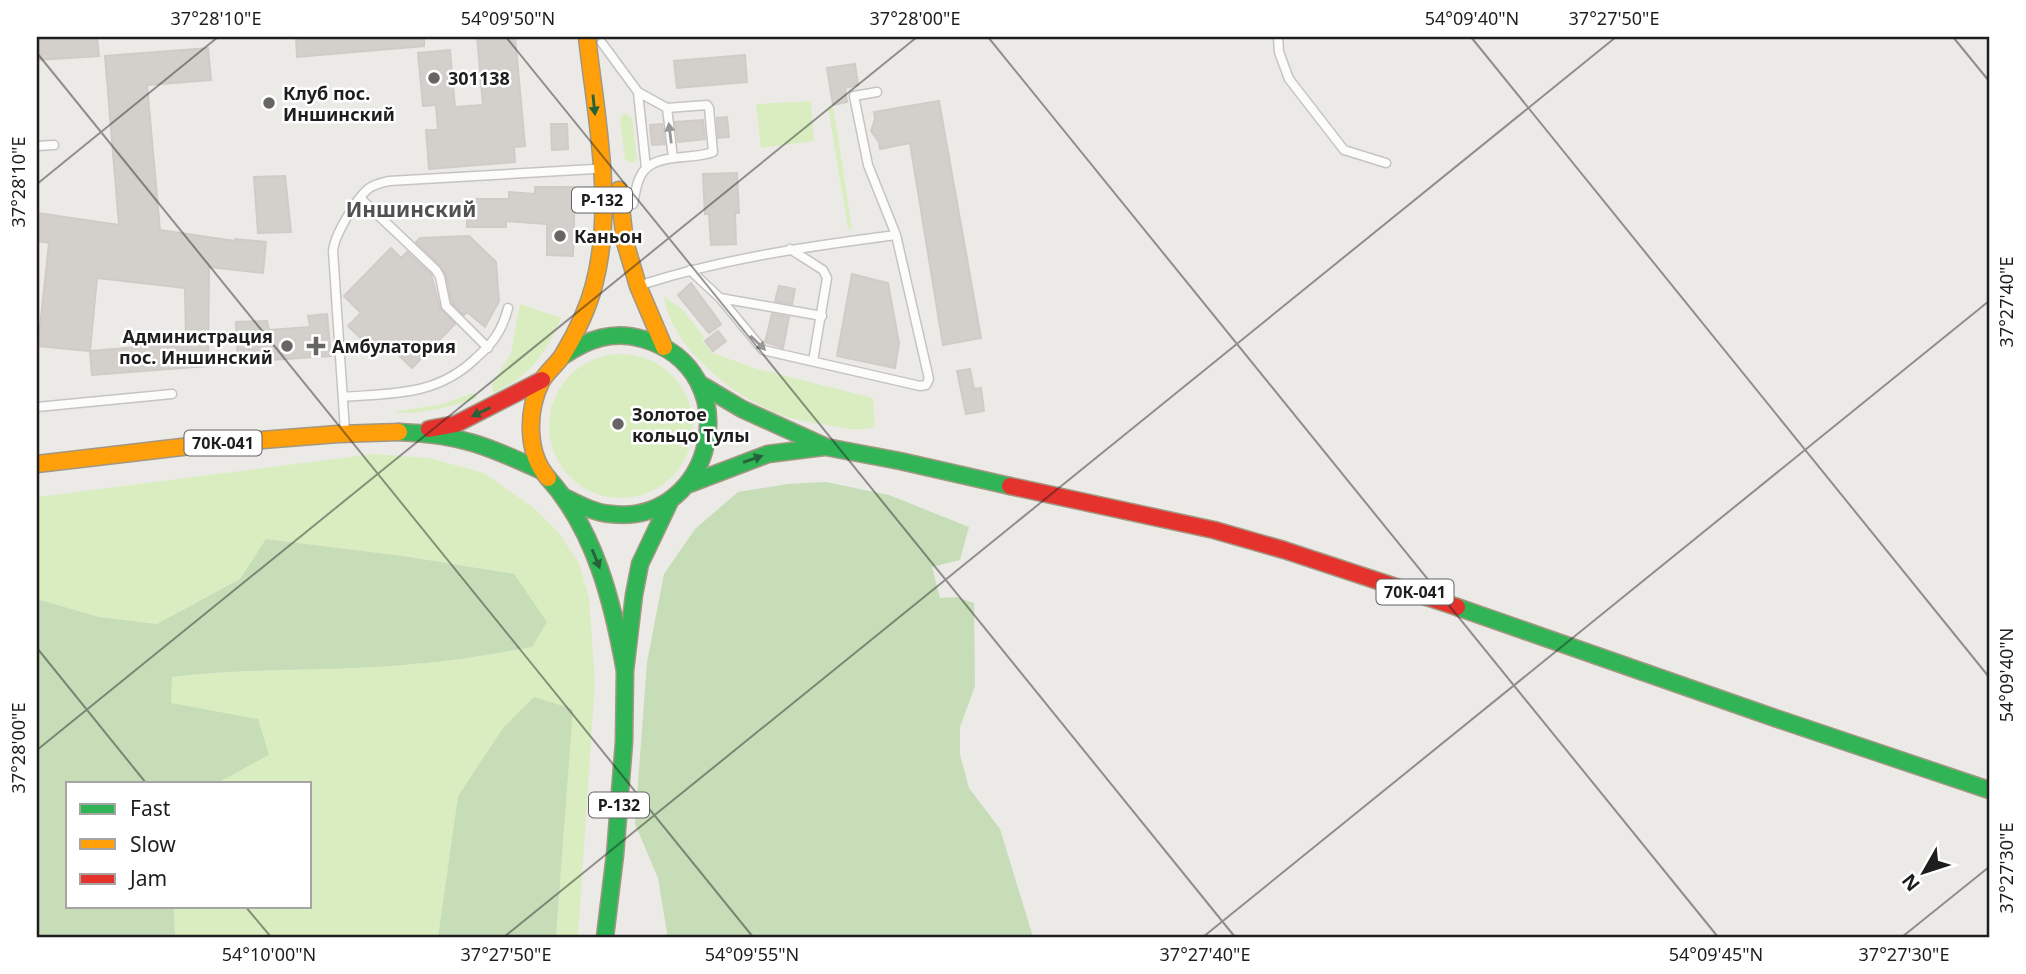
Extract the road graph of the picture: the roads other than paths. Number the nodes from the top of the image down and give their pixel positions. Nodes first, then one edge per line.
1 (1278, 37) edge
2 (597, 39) edge
3 (638, 92) junction
4 (877, 92) dead end
5 (667, 108) junction
6 (54, 145) dead end
7 (37, 146) edge
8 (673, 158) junction
9 (1386, 163) dead end
10 (646, 168) junction
11 (601, 169) junction
12 (360, 198) junction
13 (896, 235) junction
14 (625, 242) junction
15 (790, 249) junction
16 (690, 270) junction
17 (638, 286) junction
18 (720, 298) junction
19 (508, 308) dead end
20 (822, 316) junction
21 (664, 347) junction
22 (488, 348) junction
23 (563, 356) junction
24 (813, 361) junction
25 (542, 380) junction
26 (700, 384) junction
27 (172, 394) dead end
28 (342, 397) junction
29 (37, 407) edge
30 (410, 433) junction
31 (345, 434) junction
32 (826, 447) junction
33 (37, 464) edge
34 (542, 471) junction
35 (689, 484) junction
36 (566, 498) junction
37 (670, 501) junction
38 (625, 671) junction
39 (1989, 790) edge
40 (605, 937) edge

1 - 9 lane
2 - 3 lane
2 -> 11 main road, Р-132
2 - 14 main road, Р-132
3 - 5 lane
3 - 10 lane
4 - 13 lane
8 -> 5 lane
5 - 8 lane
6 - 7 lane
8 - 10 lane
10 - 14 lane
11 - 12 lane
11 - 23 main road, Р-132
12 - 22 lane
12 - 28 lane
13 - 15 lane
13 - 24 lane
14 - 17 main road, Р-132
15 - 16 lane
15 - 20 lane
16 - 17 lane
16 - 18 lane
17 - 21 main road, Р-132
18 - 20 lane
18 -> 24 lane
19 - 22 lane
20 - 24 lane
21 - 23 main road, Р-132
21 - 26 main road, Р-132
22 - 28 lane
23 - 25 main road, Р-132
25 -> 30 main road, 70К-041
25 - 34 main road, Р-132
26 - 32 main road, 70К-041
26 - 35 main road, Р-132
27 - 29 lane
28 - 31 lane
30 - 31 main road, 70К-041
30 - 34 main road, 70К-041
31 - 33 main road, 70К-041
35 -> 32 main road, 70К-041
32 - 39 main road, 70К-041
34 - 36 main road, Р-132
35 - 37 main road, Р-132
36 - 37 main road, Р-132
36 -> 38 main road, Р-132
37 - 38 main road, Р-132
38 - 40 main road, Р-132

